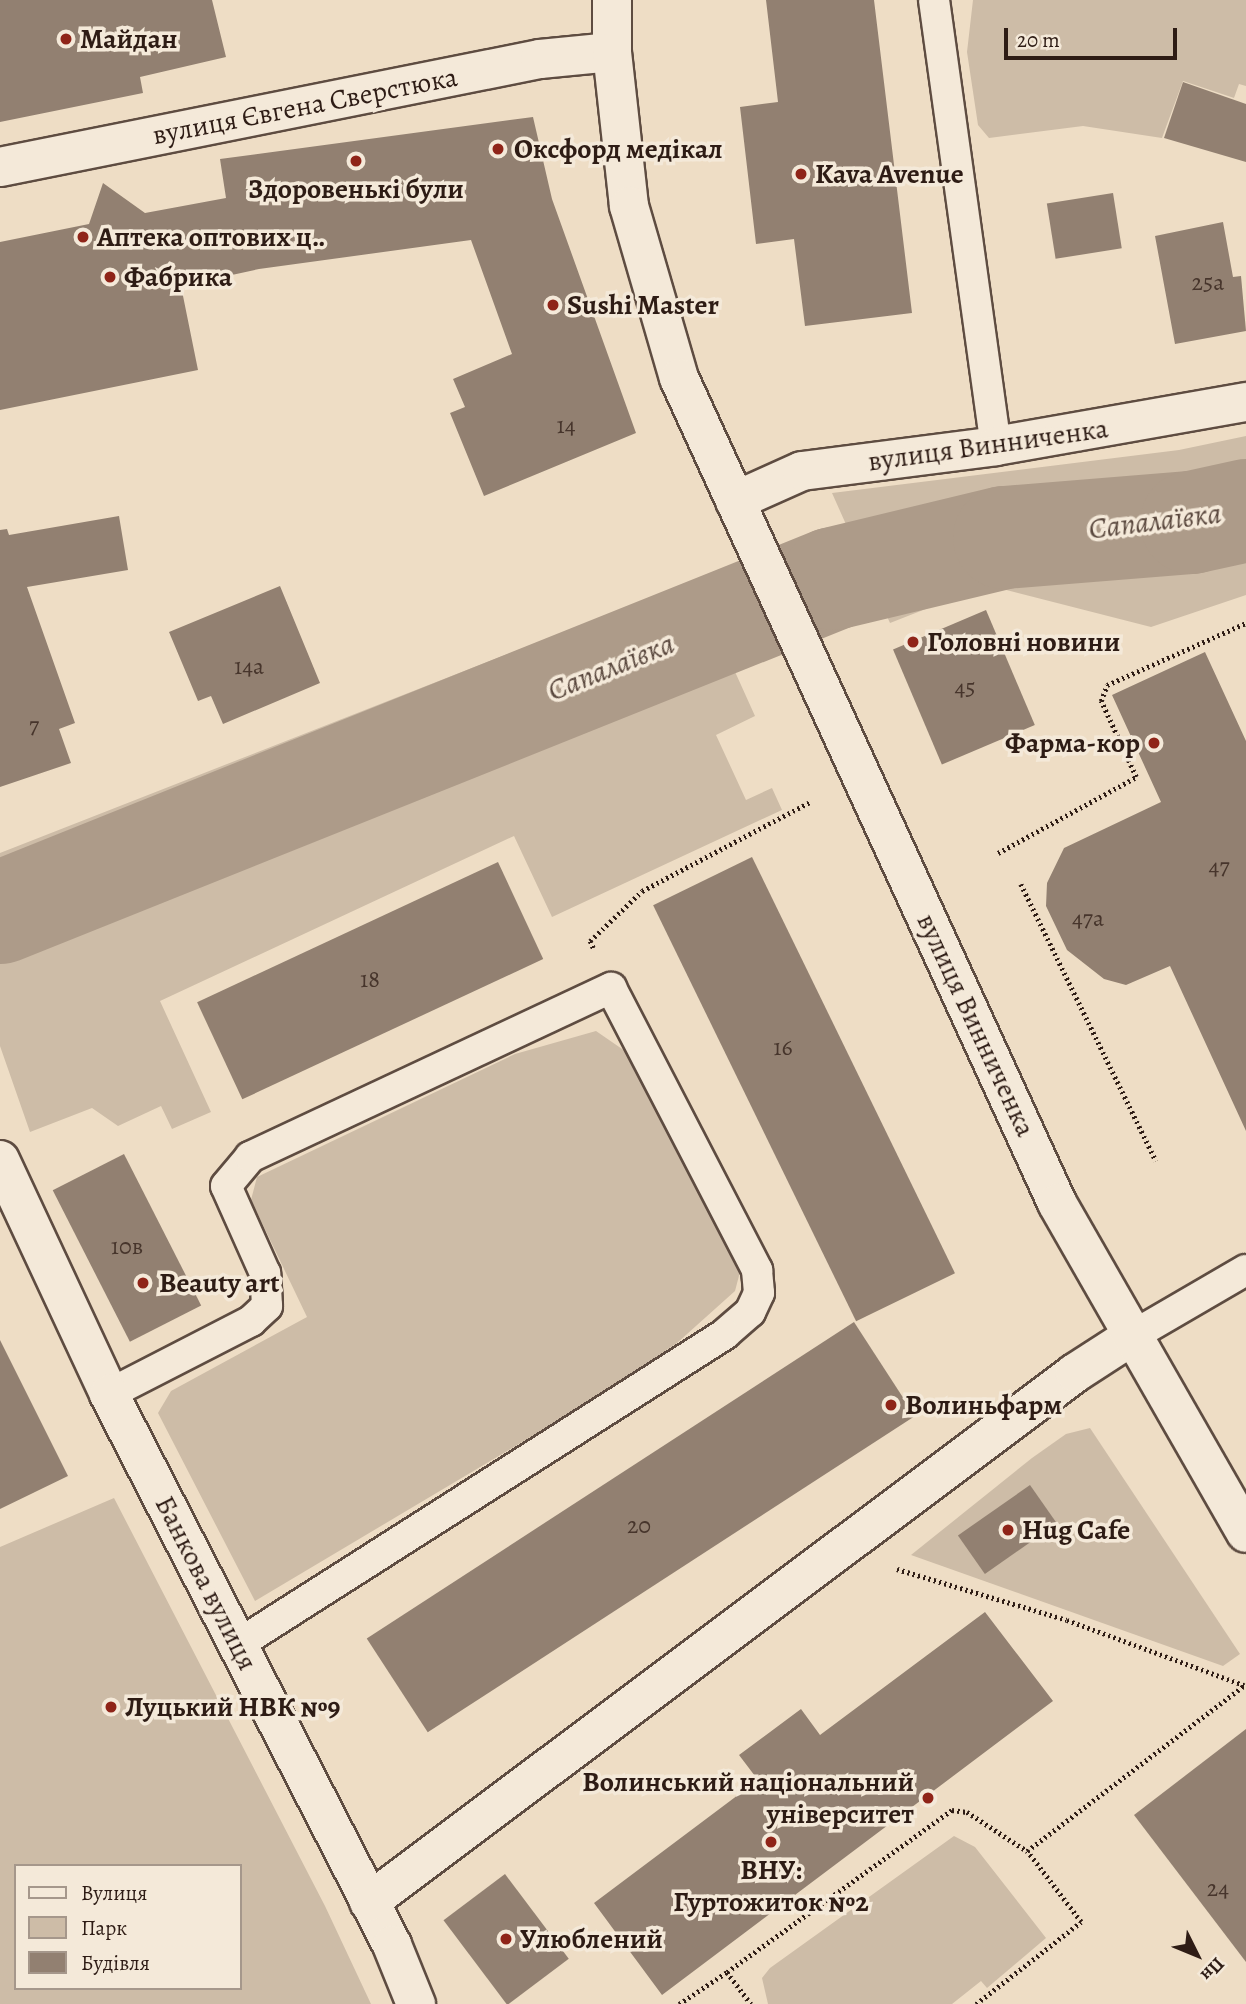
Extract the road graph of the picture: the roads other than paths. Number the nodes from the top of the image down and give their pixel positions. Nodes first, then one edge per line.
1 (612, 0) edge
2 (934, 0) edge
3 (612, 51) junction
4 (0, 167) edge
5 (1246, 402) edge
6 (996, 446) junction
7 (735, 501) junction
8 (0, 1160) edge
9 (1246, 1270) edge
10 (1129, 1338) junction
11 (109, 1394) junction
12 (1246, 1533) edge
13 (237, 1645) junction
14 (369, 1902) junction
15 (416, 2004) edge

1 - 3 street, вулиця Винниченка
2 - 6 lane
3 - 4 street, вулиця Євгена Сверстюка
3 - 7 street, вулиця Винниченка
5 - 6 street, вулиця Винниченка
6 - 7 street, вулиця Винниченка
7 - 10 street, вулиця Винниченка
8 - 11 street, Банкова вулиця
9 - 10 lane
10 - 12 street, вулиця Винниченка
10 - 14 street
11 - 13 street, Банкова вулиця
11 - 13 lane
13 - 14 street, Банкова вулиця
14 - 15 street, Банкова вулиця

